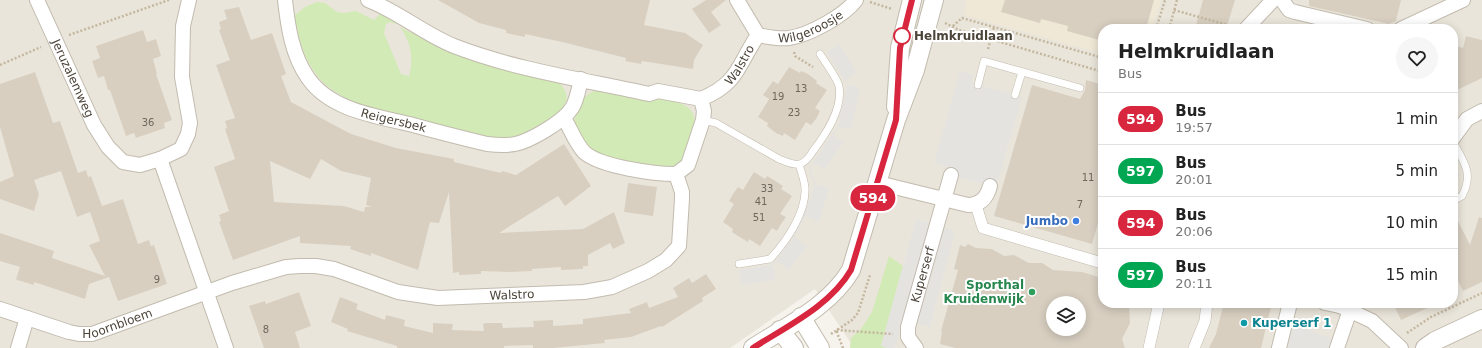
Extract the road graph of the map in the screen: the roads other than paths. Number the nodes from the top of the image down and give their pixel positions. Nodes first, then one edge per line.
1 (37, 0) edge
2 (188, 0) edge
3 (285, 0) edge
4 (368, 0) edge
5 (737, 0) edge
6 (856, 0) edge
7 (912, 0) edge
8 (934, 0) edge
9 (1273, 0) edge
10 (1282, 0) edge
11 (1463, 0) edge
12 (1246, 24) edge
13 (1346, 24) edge
14 (1412, 24) edge
15 (758, 35) junction
16 (820, 54) dead end
17 (1022, 72) junction
18 (581, 79) junction
19 (978, 85) dead end
20 (1080, 88) dead end
21 (1016, 95) dead end
22 (701, 99) junction
23 (1482, 111) edge
24 (564, 118) junction
25 (703, 120) junction
26 (896, 120) junction
27 (1458, 131) edge
28 (1458, 151) edge
29 (160, 159) junction
30 (799, 164) junction
31 (676, 174) junction
32 (951, 175) dead end
33 (878, 183) junction
34 (990, 186) dead end
35 (1458, 198) edge
36 (944, 199) junction
37 (976, 205) junction
38 (1098, 261) edge
39 (739, 264) dead end
40 (206, 293) junction
41 (1158, 308) edge
42 (1206, 308) edge
43 (1289, 308) edge
44 (1343, 308) edge
45 (1347, 308) edge
46 (0, 309) edge
47 (801, 317) junction
48 (28, 318) junction
49 (1482, 319) edge
50 (780, 330) junction
51 (912, 342) edge
52 (1402, 342) edge
53 (18, 348) edge
54 (226, 348) edge
55 (753, 348) edge
56 (794, 348) edge
57 (820, 348) edge
58 (1149, 348) edge
59 (1194, 348) edge
60 (1279, 348) edge
61 (1337, 348) edge
62 (1425, 348) edge

1 - 29 street, Jeruzalemweg
2 - 29 street, Jeruzalemweg
3 - 24 street, Reigersbek
4 - 18 street
5 - 15 street, Walstro
6 - 15 street, Wilgeroosje
7 - 26 street
8 - 26 street
9 - 12 street
10 - 13 street
11 - 14 street
15 - 22 street, Walstro
16 - 30 lane
17 - 19 lane
17 - 20 lane
17 - 21 lane
18 - 22 street
18 - 24 street, Reigersbek
22 - 25 street
23 - 27 street
24 - 31 street
25 - 30 lane
25 - 31 street
26 - 33 street
28 - 35 lane
29 - 40 street
30 - 39 lane
31 - 40 street, Walstro
32 - 36 street, Kuperserf
33 - 36 street
33 - 47 street
34 - 37 street
36 - 37 street
36 - 51 street, Kuperserf
37 - 38 street
40 - 48 street, Hoornbloem
40 - 54 street
41 - 58 street
42 - 59 street
43 - 60 street
44 - 61 street
45 - 52 street
46 - 48 street, Hoornbloem
47 - 50 street
47 - 57 street
48 - 53 street
49 - 62 street
50 - 55 street
50 - 56 street

